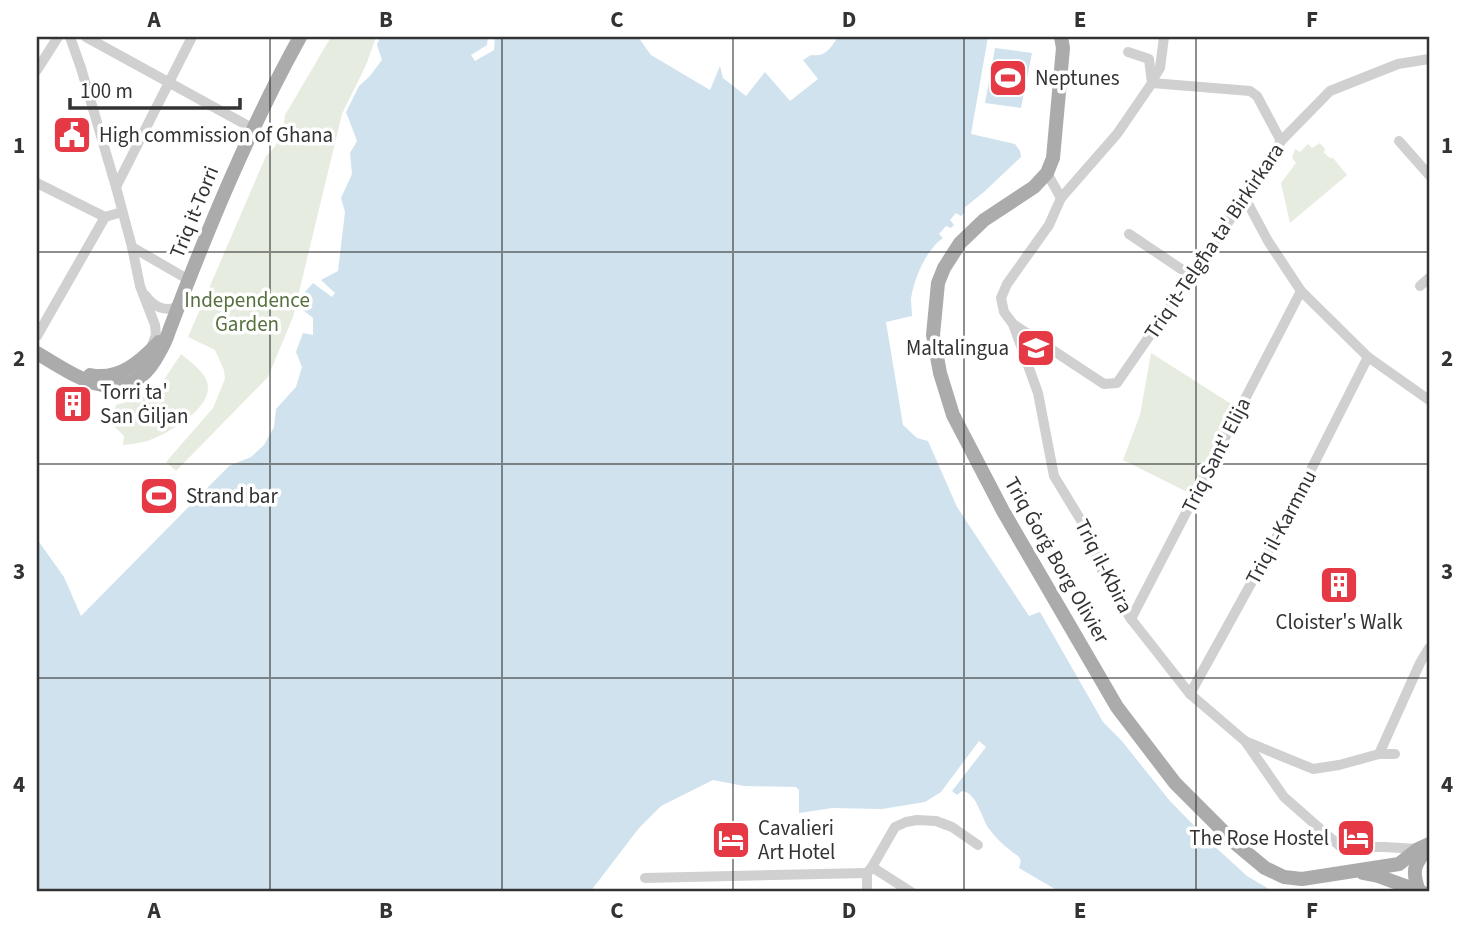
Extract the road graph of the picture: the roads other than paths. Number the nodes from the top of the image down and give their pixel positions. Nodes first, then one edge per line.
1 (58, 37) edge
2 (70, 37) edge
3 (86, 37) edge
4 (192, 37) edge
5 (1060, 37) edge
6 (1164, 37) edge
7 (294, 39) edge
8 (1128, 52) dead end
9 (1429, 59) edge
10 (37, 70) edge
11 (1153, 81) junction
12 (169, 82) junction
13 (254, 129) junction
14 (1280, 141) junction
15 (1399, 141) dead end
16 (1047, 173) junction
17 (1429, 175) edge
18 (37, 183) edge
19 (116, 187) junction
20 (1061, 198) junction
21 (1245, 198) junction
22 (122, 212) junction
23 (105, 217) junction
24 (1129, 234) dead end
25 (132, 247) junction
26 (1190, 275) junction
27 (1429, 278) edge
28 (189, 280) junction
29 (140, 286) junction
30 (1420, 286) dead end
31 (1301, 291) junction
32 (178, 307) junction
33 (1013, 324) junction
34 (155, 326) junction
35 (169, 331) junction
36 (37, 336) edge
37 (37, 353) edge
38 (148, 353) junction
39 (1368, 357) junction
40 (1429, 400) edge
41 (1131, 619) junction
42 (1429, 648) edge
43 (1190, 694) junction
44 (1245, 741) junction
45 (1378, 754) junction
46 (1395, 754) dead end
47 (978, 845) dead end
48 (1425, 846) edge
49 (870, 870) junction
50 (1355, 872) junction
51 (645, 878) dead end
52 (1398, 887) edge
53 (867, 892) edge
54 (911, 892) edge
55 (1420, 892) edge

1 - 10 street
2 - 19 street
3 - 12 street
4 - 12 street
5 - 16 main road
6 - 11 street
7 - 13 main road, Triq it-Torri
8 - 11 street
9 - 14 street, Triq it-Telgħa ta' Birkirkara
11 - 14 street
11 - 20 street
12 - 13 street
12 - 19 street
13 - 28 main road, Triq it-Torri
14 - 21 street, Triq it-Telgħa ta' Birkirkara
15 - 17 street
16 - 20 street
16 - 50 main road, Triq Ġorġ Borg Olivier
18 - 23 street
19 - 22 street
20 - 33 street, Triq il-Kbira
21 - 26 street, Triq it-Telgħa ta' Birkirkara
21 - 31 street
22 - 23 street
22 - 25 street
23 - 36 street
24 - 26 street
25 - 28 street
25 - 29 street
26 - 33 street, Triq it-Telgħa ta' Birkirkara
27 - 30 street
28 - 32 main road, Triq it-Torri
29 - 32 street
29 - 34 street
31 - 39 street
31 - 41 street, Triq Sant' Elija
32 - 35 main road, Triq it-Torri
33 - 41 street, Triq il-Kbira
34 - 35 street
34 - 38 street
35 - 37 main road, Triq it-Torri
35 - 38 main road, Triq it-Torri
37 - 38 main road, Triq it-Torri
39 - 40 street
39 - 43 street, Triq il-Karmnu
41 - 43 street, Triq il-Kbira
42 - 45 street
43 - 44 street, Triq il-Kbira
44 - 45 street
44 - 48 street, Triq il-Kbira
45 - 46 street
47 - 49 street
48 - 50 main road, Triq Ġorġ Borg Olivier
48 - 55 main road
49 - 51 street
49 - 53 street
49 - 54 street
50 - 52 main road
52 - 55 main road

